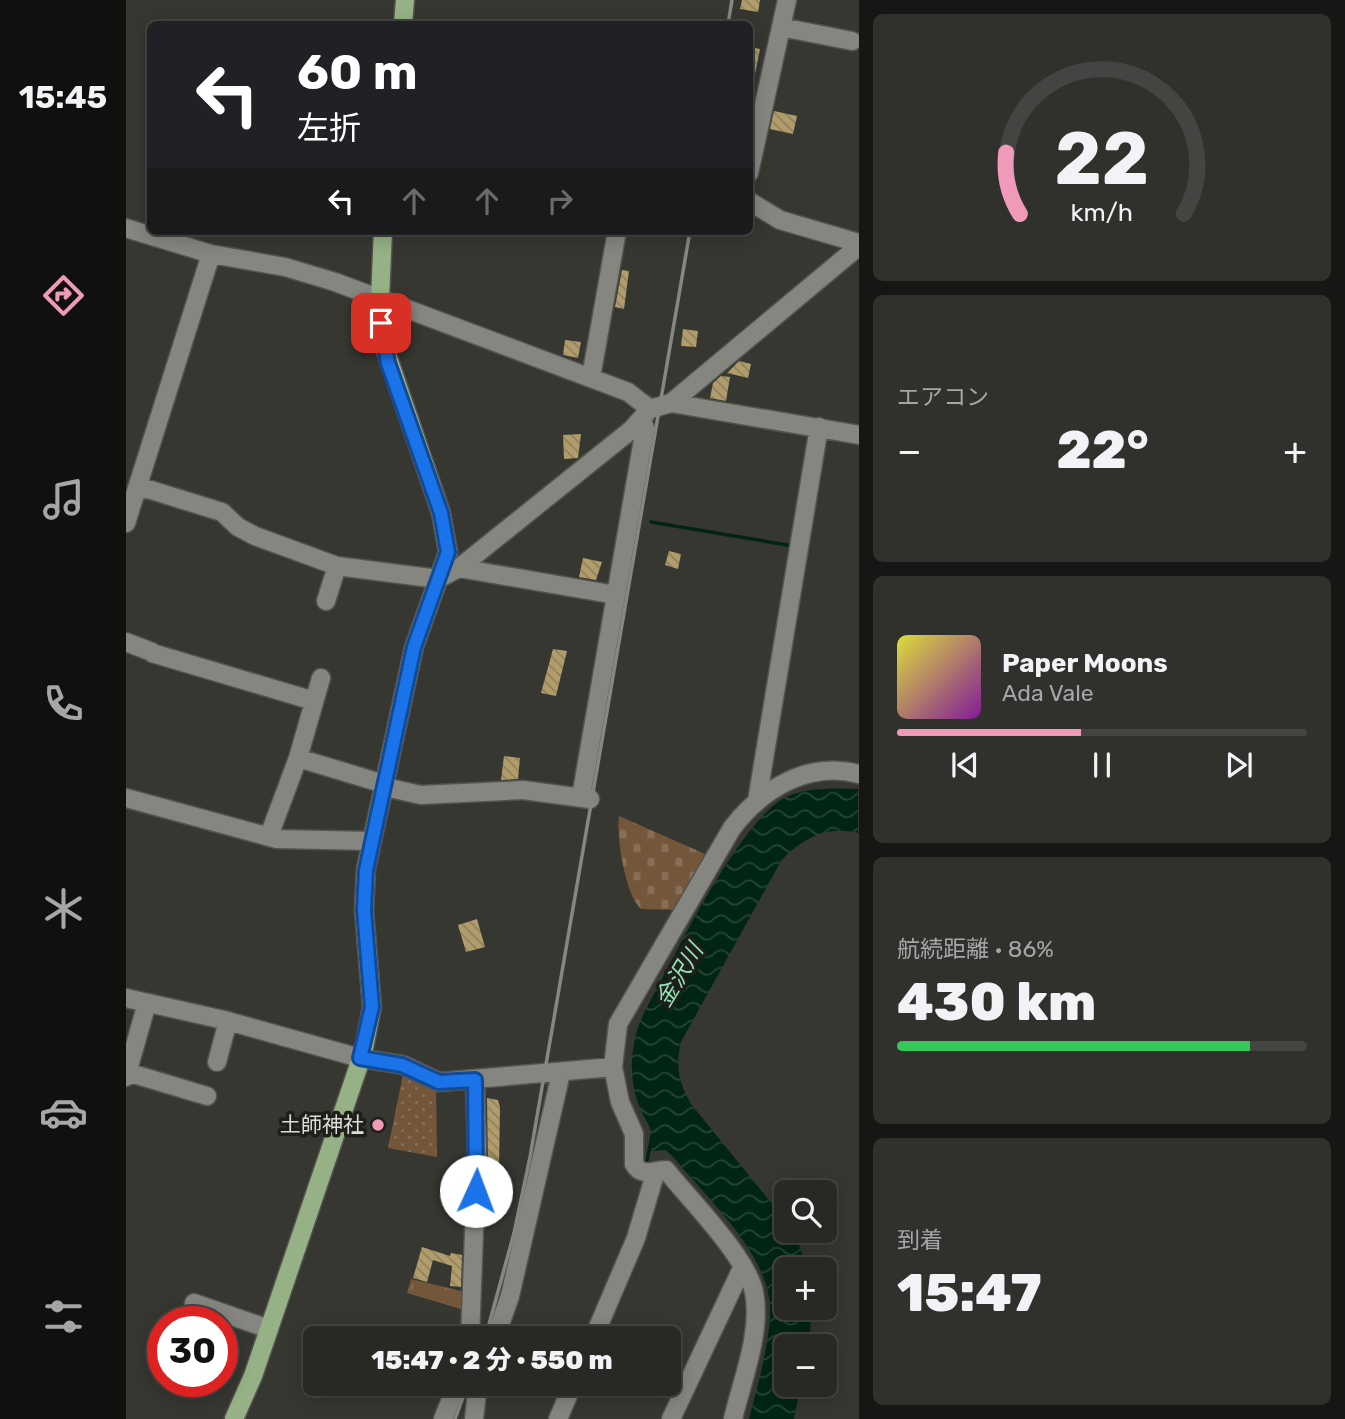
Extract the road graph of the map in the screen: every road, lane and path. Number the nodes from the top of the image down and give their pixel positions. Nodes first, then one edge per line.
1 (405, 0) edge
2 (787, 0) edge
3 (402, 21) edge
4 (781, 27) junction
5 (852, 41) dead end
6 (753, 155) edge
7 (753, 203) edge
8 (126, 229) edge
9 (383, 235) edge
10 (616, 235) edge
11 (859, 244) edge
12 (211, 254) junction
13 (380, 299) junction
14 (591, 377) junction
15 (671, 402) junction
16 (646, 414) junction
17 (819, 427) junction
18 (859, 435) edge
19 (138, 486) junction
20 (126, 523) edge
21 (337, 566) junction
22 (459, 568) junction
23 (438, 579) junction
24 (616, 595) junction
25 (326, 601) dead end
26 (126, 642) edge
27 (321, 678) dead end
28 (314, 701) junction
29 (298, 758) junction
30 (859, 774) edge
31 (385, 786) junction
32 (126, 798) edge
33 (757, 801) junction
34 (269, 836) junction
35 (372, 841) junction
36 (126, 999) edge
37 (147, 1003) junction
38 (228, 1021) junction
39 (360, 1058) junction
40 (217, 1062) dead end
41 (613, 1067) junction
42 (561, 1073) junction
43 (127, 1074) edge
44 (475, 1080) junction
45 (206, 1096) dead end
46 (649, 1172) junction
47 (743, 1266) junction
48 (194, 1303) dead end
49 (470, 1326) edge
50 (500, 1326) edge
51 (599, 1326) edge
52 (269, 1329) junction
53 (452, 1396) edge
54 (477, 1396) edge
55 (568, 1396) edge
56 (234, 1419) edge
57 (443, 1419) edge
58 (474, 1419) edge
59 (558, 1419) edge
60 (671, 1419) edge
61 (733, 1419) edge

1 - 3 main road
2 - 4 street
4 - 5 street
4 - 6 street
7 - 11 street
8 - 12 street
9 - 13 main road
10 - 14 street
11 - 15 street
12 - 13 street
12 - 19 street
13 - 14 street
13 - 23 main road
14 - 16 street
15 - 16 street
15 - 17 street
16 - 22 street
16 - 24 street
17 - 18 street
17 - 33 street
19 - 20 street
19 - 21 street
21 - 23 street
21 - 25 street
22 - 23 street
22 - 24 street
23 - 31 main road
24 - 31 street
26 - 28 street
27 - 28 street
28 - 29 street
29 - 31 street
29 - 34 street
30 - 33 street
31 - 35 main road
32 - 34 street
33 - 41 street
34 - 35 street
35 - 39 main road
36 - 37 street
37 - 38 street
37 - 43 street
38 - 39 street
38 - 40 street
39 - 44 street
39 - 52 main road
41 - 42 street
41 - 46 street
42 - 44 street
42 - 50 street
43 - 45 street
44 - 49 street
46 - 47 street
46 - 51 street
47 - 60 street
47 - 61 street
48 - 52 street
52 - 56 main road
53 - 57 street
54 - 58 street
55 - 59 street

